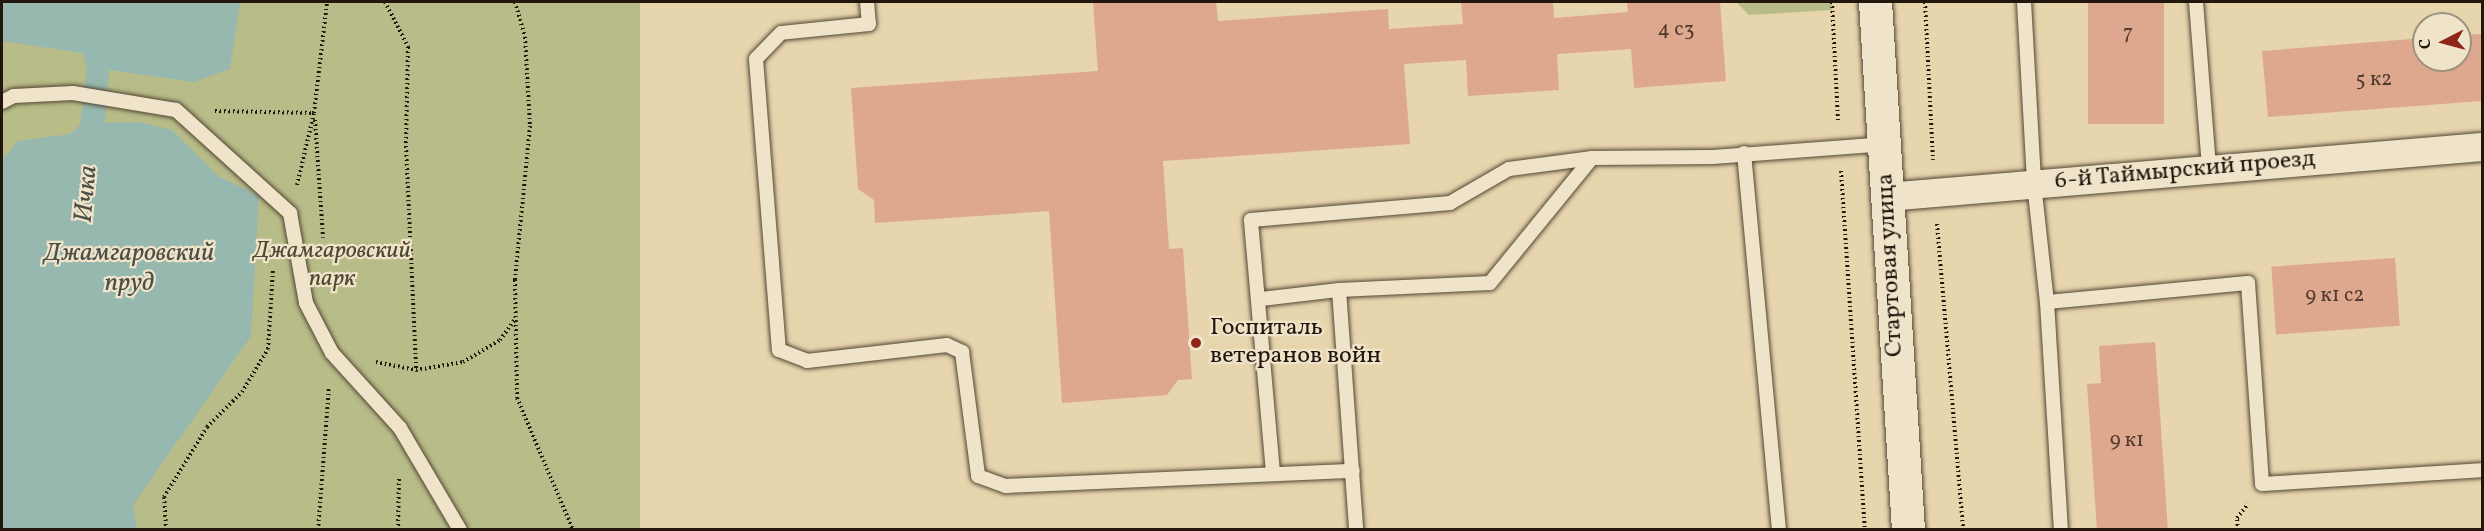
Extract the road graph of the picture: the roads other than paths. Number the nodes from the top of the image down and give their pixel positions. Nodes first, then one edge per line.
1 (867, 2) edge
2 (1875, 2) edge
3 (2024, 2) edge
4 (2196, 2) edge
5 (2, 102) edge
6 (1884, 144) junction
7 (2482, 147) edge
8 (1744, 153) junction
9 (1592, 158) junction
10 (2209, 169) junction
11 (2034, 183) junction
12 (1887, 197) junction
13 (1339, 290) junction
14 (1261, 299) junction
15 (2047, 302) junction
16 (2482, 470) edge
17 (1353, 471) junction
18 (1273, 473) junction
19 (460, 530) edge
20 (1356, 530) edge
21 (1779, 530) edge
22 (1908, 530) edge
23 (2061, 530) edge

1 - 18 lane
2 - 6 street, Стартовая улица
3 - 11 lane
4 - 10 lane
5 - 19 lane
6 - 8 lane
6 - 12 street, Стартовая улица
7 - 10 street, 6-й Таймырский проезд
8 - 9 lane
8 - 21 lane
9 - 13 lane
9 - 14 lane
10 - 11 street, 6-й Таймырский проезд
11 - 12 street, 6-й Таймырский проезд
11 - 15 lane
12 - 22 street, Стартовая улица
13 - 14 lane
13 - 17 lane
14 - 18 lane
15 - 16 lane
15 - 23 lane
17 - 18 lane
17 - 20 lane

